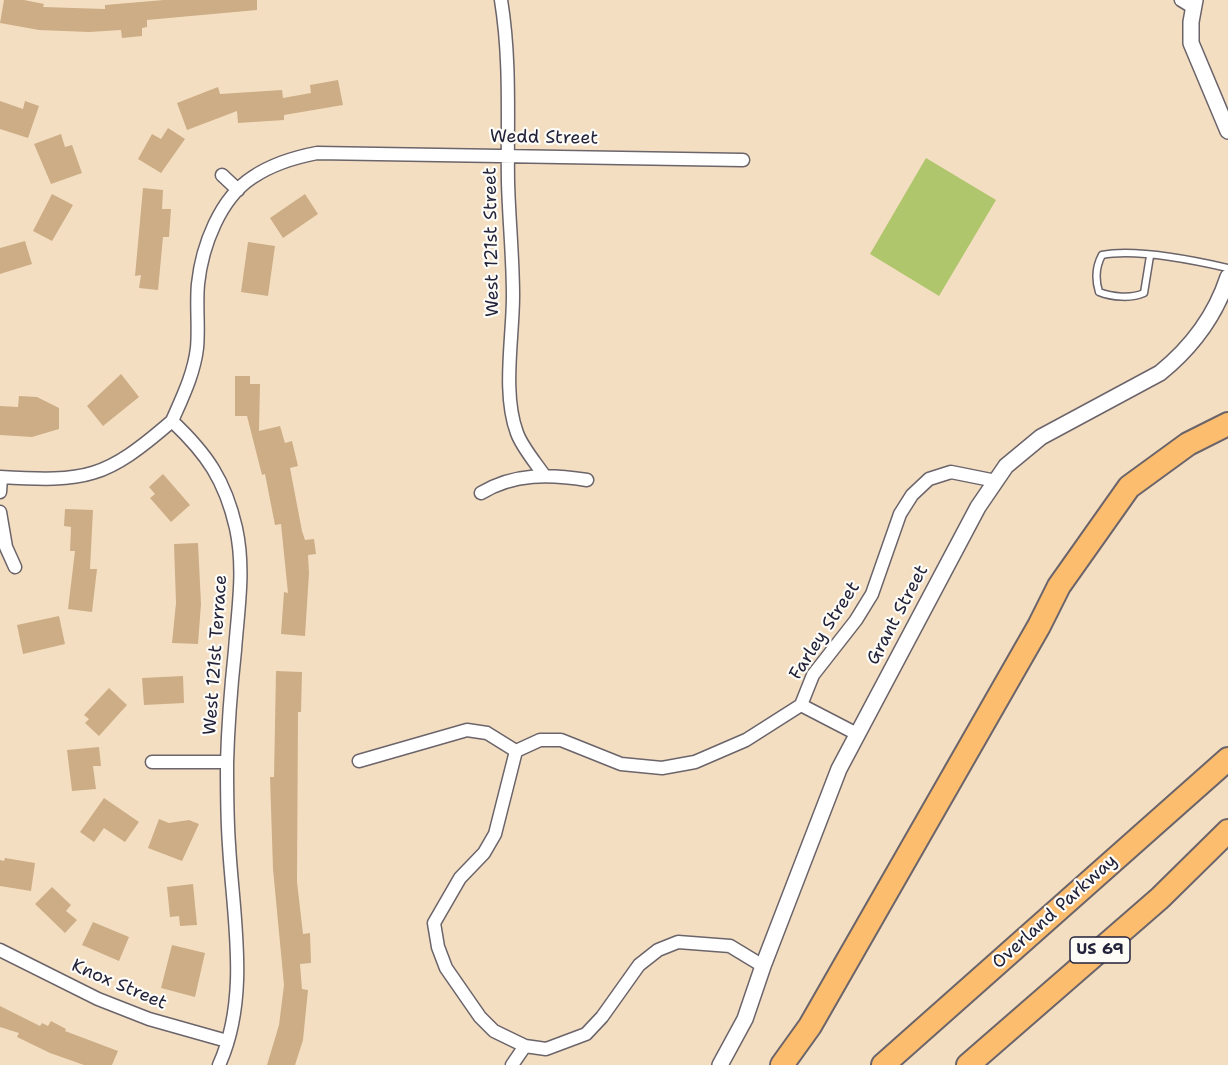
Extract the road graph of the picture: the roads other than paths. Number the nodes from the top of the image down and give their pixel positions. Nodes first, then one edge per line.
1 (501, 0) edge
2 (1193, 2) edge
3 (1228, 131) edge
4 (509, 155) junction
5 (743, 160) dead end
6 (222, 175) dead end
7 (238, 190) junction
8 (1150, 256) junction
9 (1228, 268) edge
10 (1228, 277) edge
11 (172, 421) junction
12 (1228, 424) edge
13 (544, 475) junction
14 (0, 477) edge
15 (587, 480) dead end
16 (996, 481) junction
17 (0, 492) edge
18 (481, 493) dead end
19 (0, 512) edge
20 (15, 567) dead end
21 (801, 705) junction
22 (857, 734) junction
23 (516, 750) junction
24 (359, 760) dead end
25 (1227, 760) edge
26 (152, 762) dead end
27 (227, 762) junction
28 (1228, 831) edge
29 (0, 950) edge
30 (763, 966) junction
31 (227, 1041) junction
32 (525, 1046) junction
33 (219, 1065) edge
34 (512, 1065) edge
35 (720, 1065) edge
36 (782, 1065) edge
37 (883, 1065) edge
38 (968, 1065) edge

1 - 4 street, West 121st Street
2 - 3 street
4 - 5 street, Wedd Street
4 - 7 street, Wedd Street
4 - 13 street, West 121st Street
6 - 7 street
7 - 11 street
8 - 8 lane
8 - 9 lane
10 - 16 street, Grant Street
11 - 14 street
11 - 27 street, West 121st Terrace
12 - 36 highway
13 - 15 street
13 - 18 street
14 - 17 street
16 - 21 street, Farley Street
16 - 22 street, Grant Street
19 - 20 street
21 - 22 street, Farley Street
21 - 23 street, Farley Street
22 - 30 street, Grant Street
23 - 24 street
23 - 32 street
25 - 37 highway, Overland Parkway
26 - 27 street, West 121st Terrace
27 - 31 street, West 121st Terrace
28 - 38 highway, US 69
29 - 31 street, Knox Street
30 - 32 street
30 - 35 street, Grant Street
31 - 33 street, West 121st Terrace
32 - 34 street

